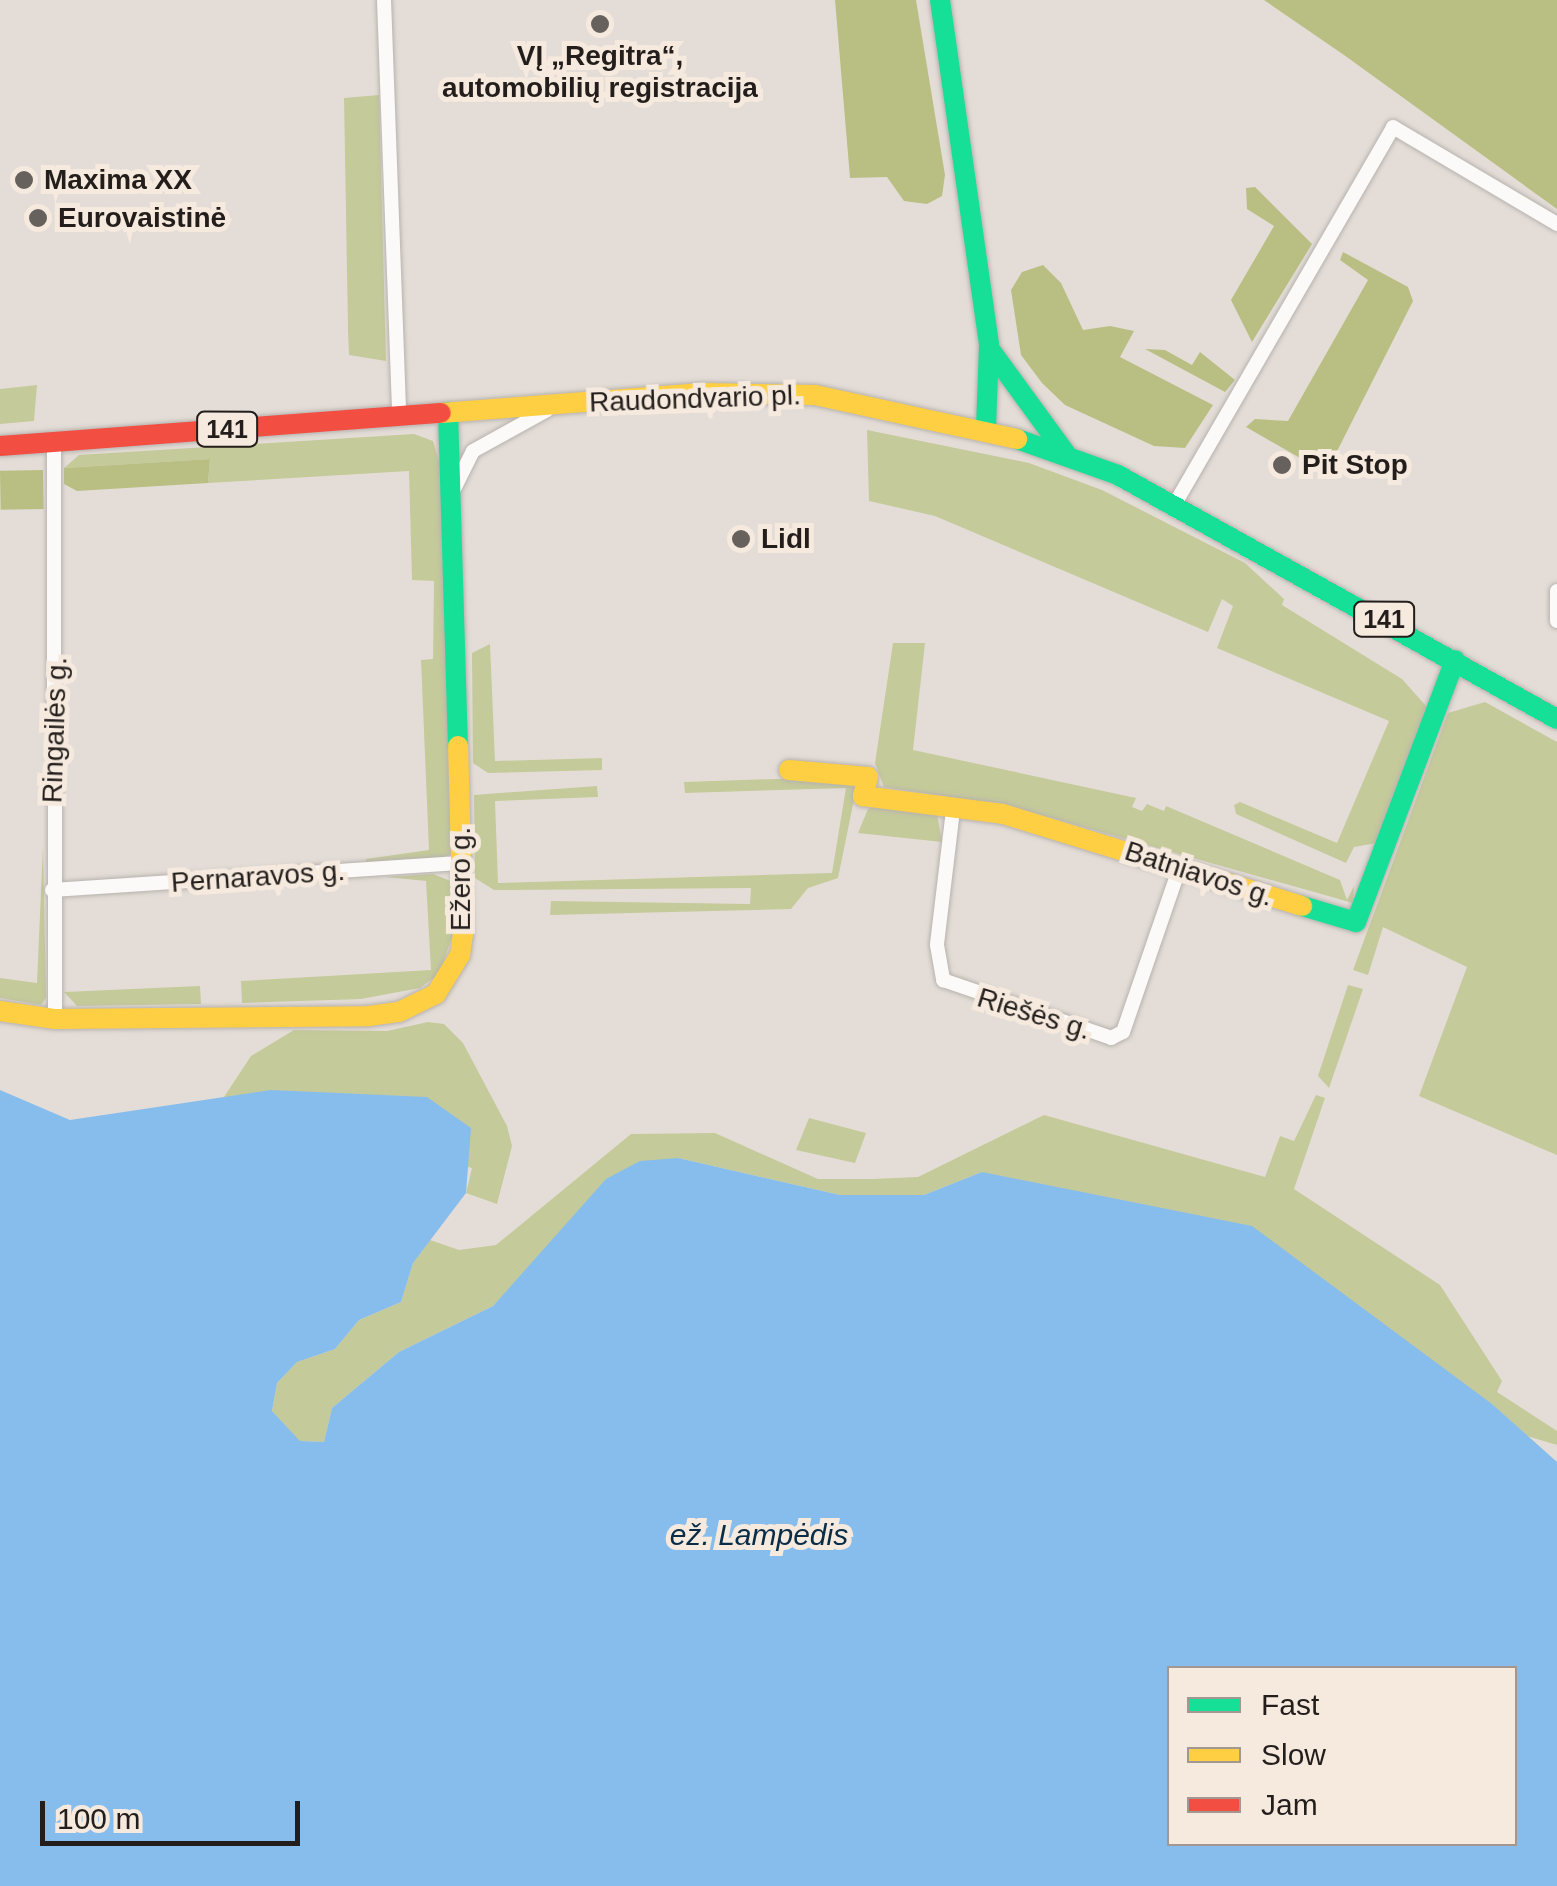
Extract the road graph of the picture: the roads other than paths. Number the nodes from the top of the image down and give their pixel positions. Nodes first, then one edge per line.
1 (384, 0) edge
2 (940, 0) edge
3 (1557, 224) edge
4 (988, 346) junction
5 (558, 404) junction
6 (448, 412) junction
7 (399, 415) junction
8 (986, 428) junction
9 (54, 442) junction
10 (0, 446) edge
11 (1066, 454) junction
12 (452, 495) junction
13 (1176, 502) junction
14 (1555, 592) edge
15 (1557, 621) edge
16 (1456, 660) junction
17 (1557, 719) edge
18 (790, 770) dead end
19 (952, 810) junction
20 (463, 863) junction
21 (1180, 866) junction
22 (52, 890) junction
23 (0, 1011) edge
24 (55, 1019) junction

1 - 7 street
2 - 4 main road
3 - 13 street
4 - 8 main road
4 - 11 main road
5 - 6 main road, Raudondvario pl. / 141
5 - 8 main road, Raudondvario pl. / 141
5 - 12 street, Ežero g.
6 - 7 main road, Raudondvario pl. / 141
6 - 12 main road, Ežero g.
7 - 9 main road, Raudondvario pl. / 141
8 - 11 main road, Raudondvario pl. / 141
9 - 10 main road, Raudondvario pl. / 141
9 - 22 street, Ringailės g.
11 - 13 main road, Raudondvario pl. / 141
12 - 20 main road, Ežero g.
13 - 16 main road, Raudondvario pl. / 141
14 - 15 street
16 - 17 main road, Raudondvario pl. / 141
16 - 21 main road, Batniavos g.
18 - 19 main road, Batniavos g.
19 - 21 main road, Batniavos g.
19 - 21 street, Riešės g.
20 - 22 street, Pernaravos g.
20 - 24 main road, Ežero g.
22 - 24 street, Ringailės g.
23 - 24 main road, Ežero g.

